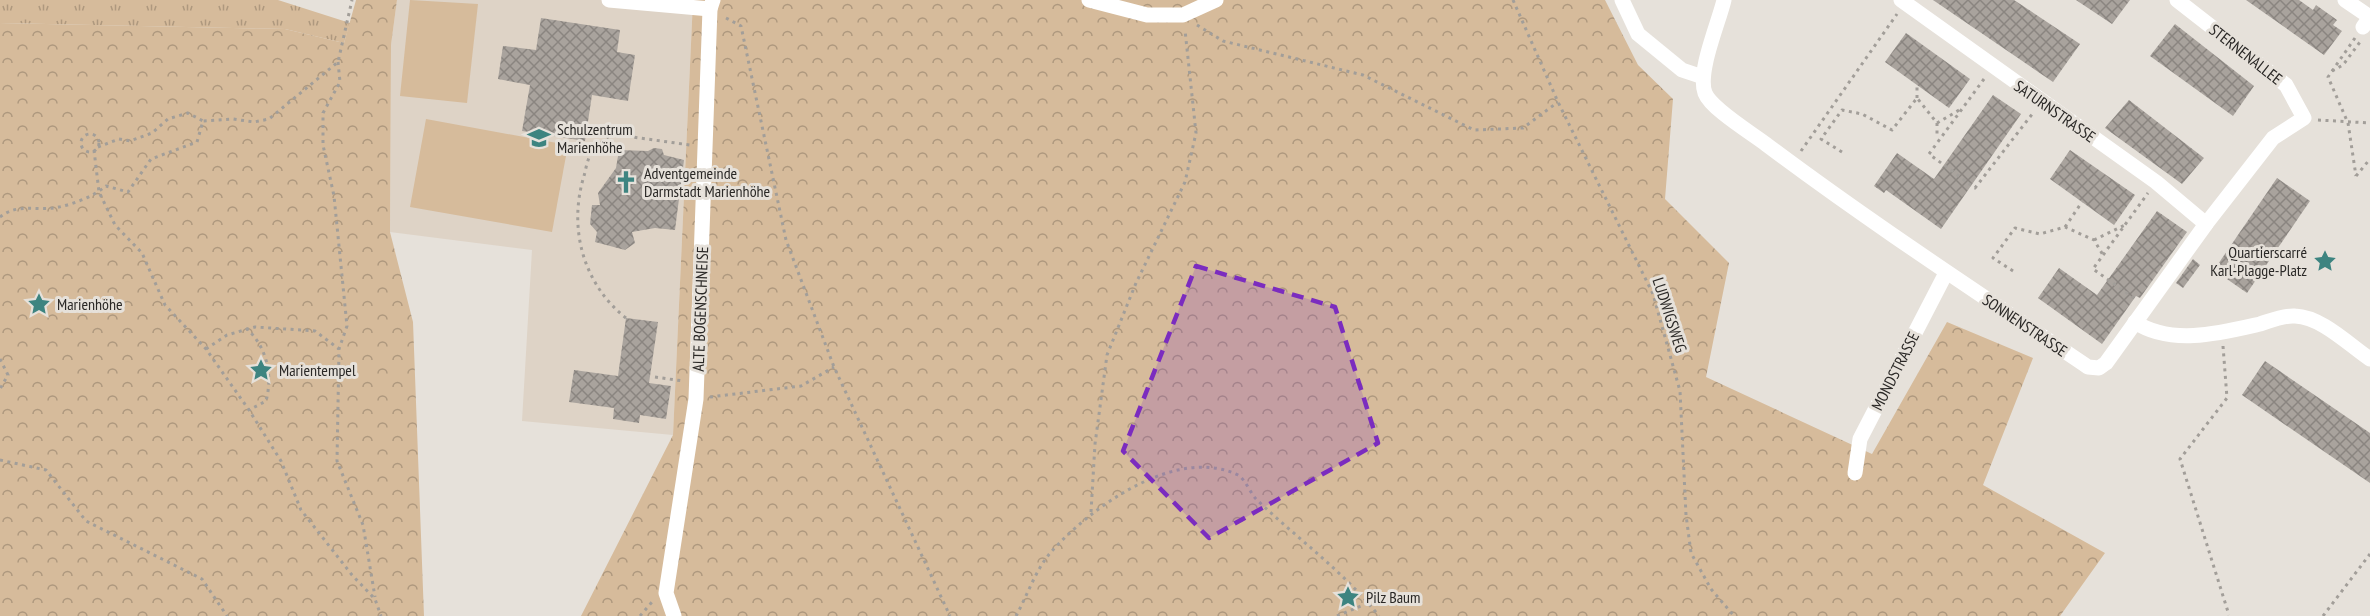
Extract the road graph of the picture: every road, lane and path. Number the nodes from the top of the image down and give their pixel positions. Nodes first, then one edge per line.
1 (352, 0) edge
2 (609, 0) edge
3 (1089, 0) edge
4 (1216, 0) edge
5 (1513, 0) edge
6 (1622, 0) edge
7 (1724, 0) edge
8 (2177, 0) edge
9 (2345, 0) edge
10 (1903, 2) edge
11 (712, 5) edge
12 (1184, 15) junction
13 (2366, 22) edge
14 (338, 62) junction
15 (1703, 77) junction
16 (1984, 79) dead end
17 (1917, 85) dead end
18 (1917, 98) junction
19 (1558, 102) junction
20 (2041, 102) junction
21 (1964, 108) junction
22 (2304, 118) junction
23 (203, 121) junction
24 (1937, 123) junction
25 (2348, 123) junction
26 (2370, 123) edge
27 (1937, 139) junction
28 (706, 147) junction
29 (96, 148) junction
30 (1842, 152) dead end
31 (2370, 159) edge
32 (1792, 163) junction
33 (2156, 182) junction
34 (99, 192) junction
35 (2082, 202) dead end
36 (0, 218) edge
37 (2206, 224) junction
38 (2125, 225) junction
39 (2065, 227) junction
40 (2094, 240) junction
41 (2103, 255) junction
42 (2013, 271) dead end
43 (1946, 273) junction
44 (2146, 307) junction
45 (626, 318) dead end
46 (2135, 322) junction
47 (246, 328) junction
48 (2222, 333) junction
49 (206, 349) junction
50 (339, 349) junction
51 (0, 359) edge
52 (2370, 359) edge
53 (834, 367) junction
54 (655, 377) dead end
55 (697, 382) junction
56 (0, 389) edge
57 (696, 399) junction
58 (249, 410) junction
59 (0, 459) edge
60 (1855, 473) dead end
61 (1091, 512) junction
62 (2370, 554) edge
63 (375, 599) junction
64 (1368, 603) junction
65 (2228, 615) edge
66 (227, 616) edge
67 (381, 616) edge
68 (674, 616) edge
69 (950, 616) edge
70 (1016, 616) edge
71 (1337, 616) edge
72 (1379, 616) edge
73 (1734, 616) edge
74 (2235, 616) edge
75 (2323, 616) edge

1 - 14 path
2 - 11 street
3 - 12 street
4 - 12 street
5 - 19 path, LUDWIGSWEG
6 - 15 street
7 - 15 street
8 - 22 street, STERNENALLEE
9 - 13 street
10 - 20 street, SATURNSTRASSE
10 - 32 path
11 - 28 street, ALTE BOGENSCHNEISE
11 - 53 path
12 - 19 path
12 - 61 path
13 - 25 path
14 - 23 path
14 - 50 path
15 - 32 street, SONNENSTRASSE
16 - 21 path
17 - 18 path
18 - 24 path
18 - 30 path
19 - 73 path, LUDWIGSWEG
20 - 27 path
20 - 33 street, SATURNSTRASSE
21 - 24 path
21 - 27 path
22 - 25 path
22 - 37 street, SONNENSTRASSE
23 - 29 path
23 - 34 path
24 - 27 path
25 - 26 path
25 - 31 path
28 - 45 path
28 - 55 street, ALTE BOGENSCHNEISE
29 - 29 path
29 - 34 path
32 - 43 street, SONNENSTRASSE
33 - 37 street, SATURNSTRASSE
33 - 38 path
34 - 36 path
34 - 49 path
35 - 39 path
37 - 44 street, SONNENSTRASSE
38 - 40 path
38 - 41 path
39 - 40 path
39 - 42 path
40 - 41 path
41 - 44 path
43 - 46 street, SONNENSTRASSE
43 - 60 street, MONDSTRASSE
44 - 46 street, SONNENSTRASSE
46 - 48 street
47 - 49 path
47 - 50 path
47 - 58 path
48 - 52 street
48 - 65 path
49 - 58 path
50 - 63 path
51 - 56 path
53 - 57 path
53 - 69 path
54 - 55 path
55 - 57 street, ALTE BOGENSCHNEISE
57 - 68 street, ALTE BOGENSCHNEISE
58 - 63 path
59 - 66 path
61 - 64 path
61 - 70 path
62 - 75 path
63 - 67 path
64 - 71 path
64 - 72 path
65 - 74 path

